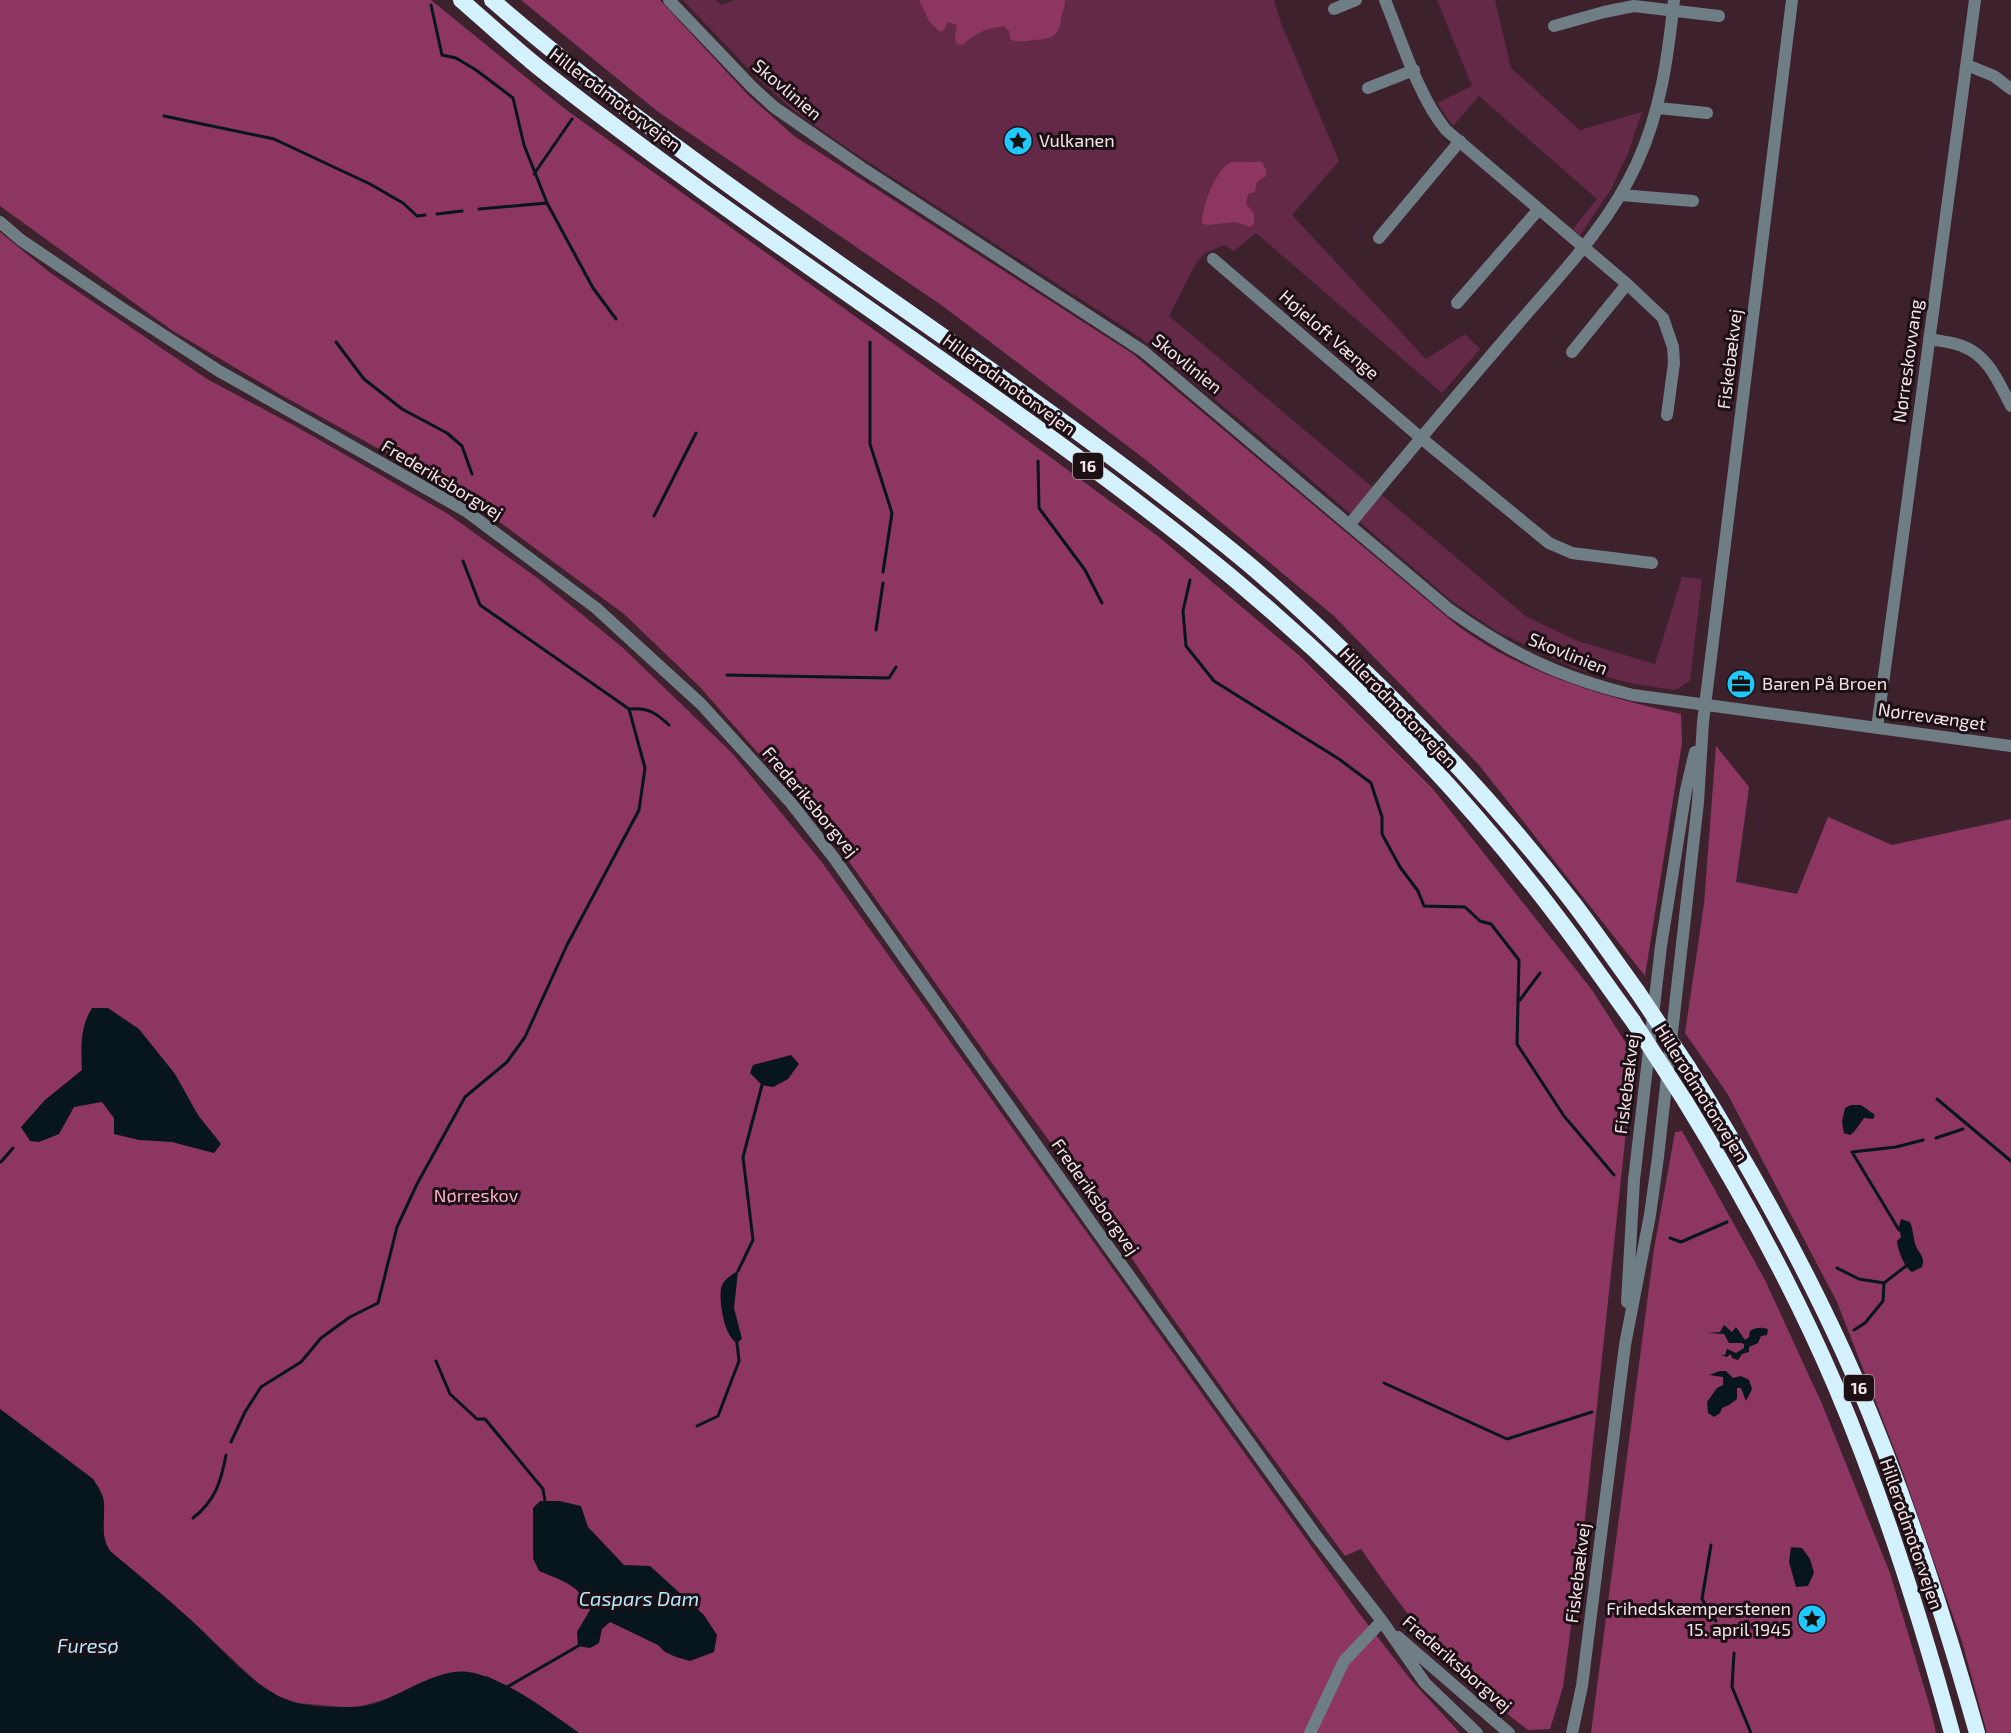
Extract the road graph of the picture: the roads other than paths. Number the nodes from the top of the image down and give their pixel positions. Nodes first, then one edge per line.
1 (461, 0) edge
2 (492, 0) edge
3 (669, 0) edge
4 (1356, 0) edge
5 (1385, 0) edge
6 (1792, 0) edge
7 (1976, 0) edge
8 (1674, 5) edge
9 (1334, 9) dead end
10 (1719, 16) dead end
11 (1554, 26) dead end
12 (1967, 65) junction
13 (1414, 70) junction
14 (1368, 88) dead end
15 (2011, 89) edge
16 (1658, 108) junction
17 (1707, 113) dead end
18 (1460, 141) junction
19 (1621, 195) junction
20 (1694, 201) dead end
21 (1539, 209) junction
22 (0, 222) edge
23 (1379, 238) dead end
24 (1582, 248) junction
25 (1213, 259) dead end
26 (1627, 284) junction
27 (1457, 303) dead end
28 (1929, 339) junction
29 (1572, 352) dead end
30 (2011, 406) edge
31 (1667, 416) dead end
32 (1421, 438) junction
33 (1350, 524) junction
34 (1652, 563) dead end
35 (1705, 705) junction
36 (1703, 722) junction
37 (1877, 728) junction
38 (2011, 746) edge
39 (1625, 1346) junction
40 (1382, 1621) junction
41 (1310, 1733) edge
42 (1478, 1733) edge
43 (1509, 1733) edge
44 (1572, 1733) edge
45 (1952, 1733) edge
46 (1977, 1733) edge

1 - 45 highway, Hillerødmotorvejen / 16, bridge
2 - 46 highway, Hillerødmotorvejen / 16, bridge
3 - 33 street, Skovlinien
4 - 9 street
5 - 13 street
6 - 35 street, Fiskebækvej
7 - 12 street, Nørreskovvang
8 - 10 street
8 - 11 street
8 - 16 street
12 - 15 street
12 - 28 street, Nørreskovvang
13 - 14 street
13 - 18 street
16 - 17 street
16 - 19 street
18 - 21 street
18 - 23 street
19 - 20 street
19 - 24 street
21 - 24 street
21 - 27 street
22 - 40 street, Frederiksborgvej
24 - 26 street
24 - 32 street
25 - 32 street, Højeloft Vænge
26 - 29 street
26 - 31 street
28 - 30 street
28 - 37 street, Nørreskovvang
32 - 33 street
32 - 34 street, Højeloft Vænge
33 - 35 street, Skovlinien
35 - 36 street, Fiskebækvej
35 - 37 street, Nørrevænget
36 - 39 street, Fiskebækvej
36 - 39 street, Fiskebækvej
37 - 38 street, Nørrevænget
39 - 44 street, Fiskebækvej
40 - 41 street, Frederiksborgvej
40 - 42 street, Frederiksborgvej
40 - 43 street, Frederiksborgvej

